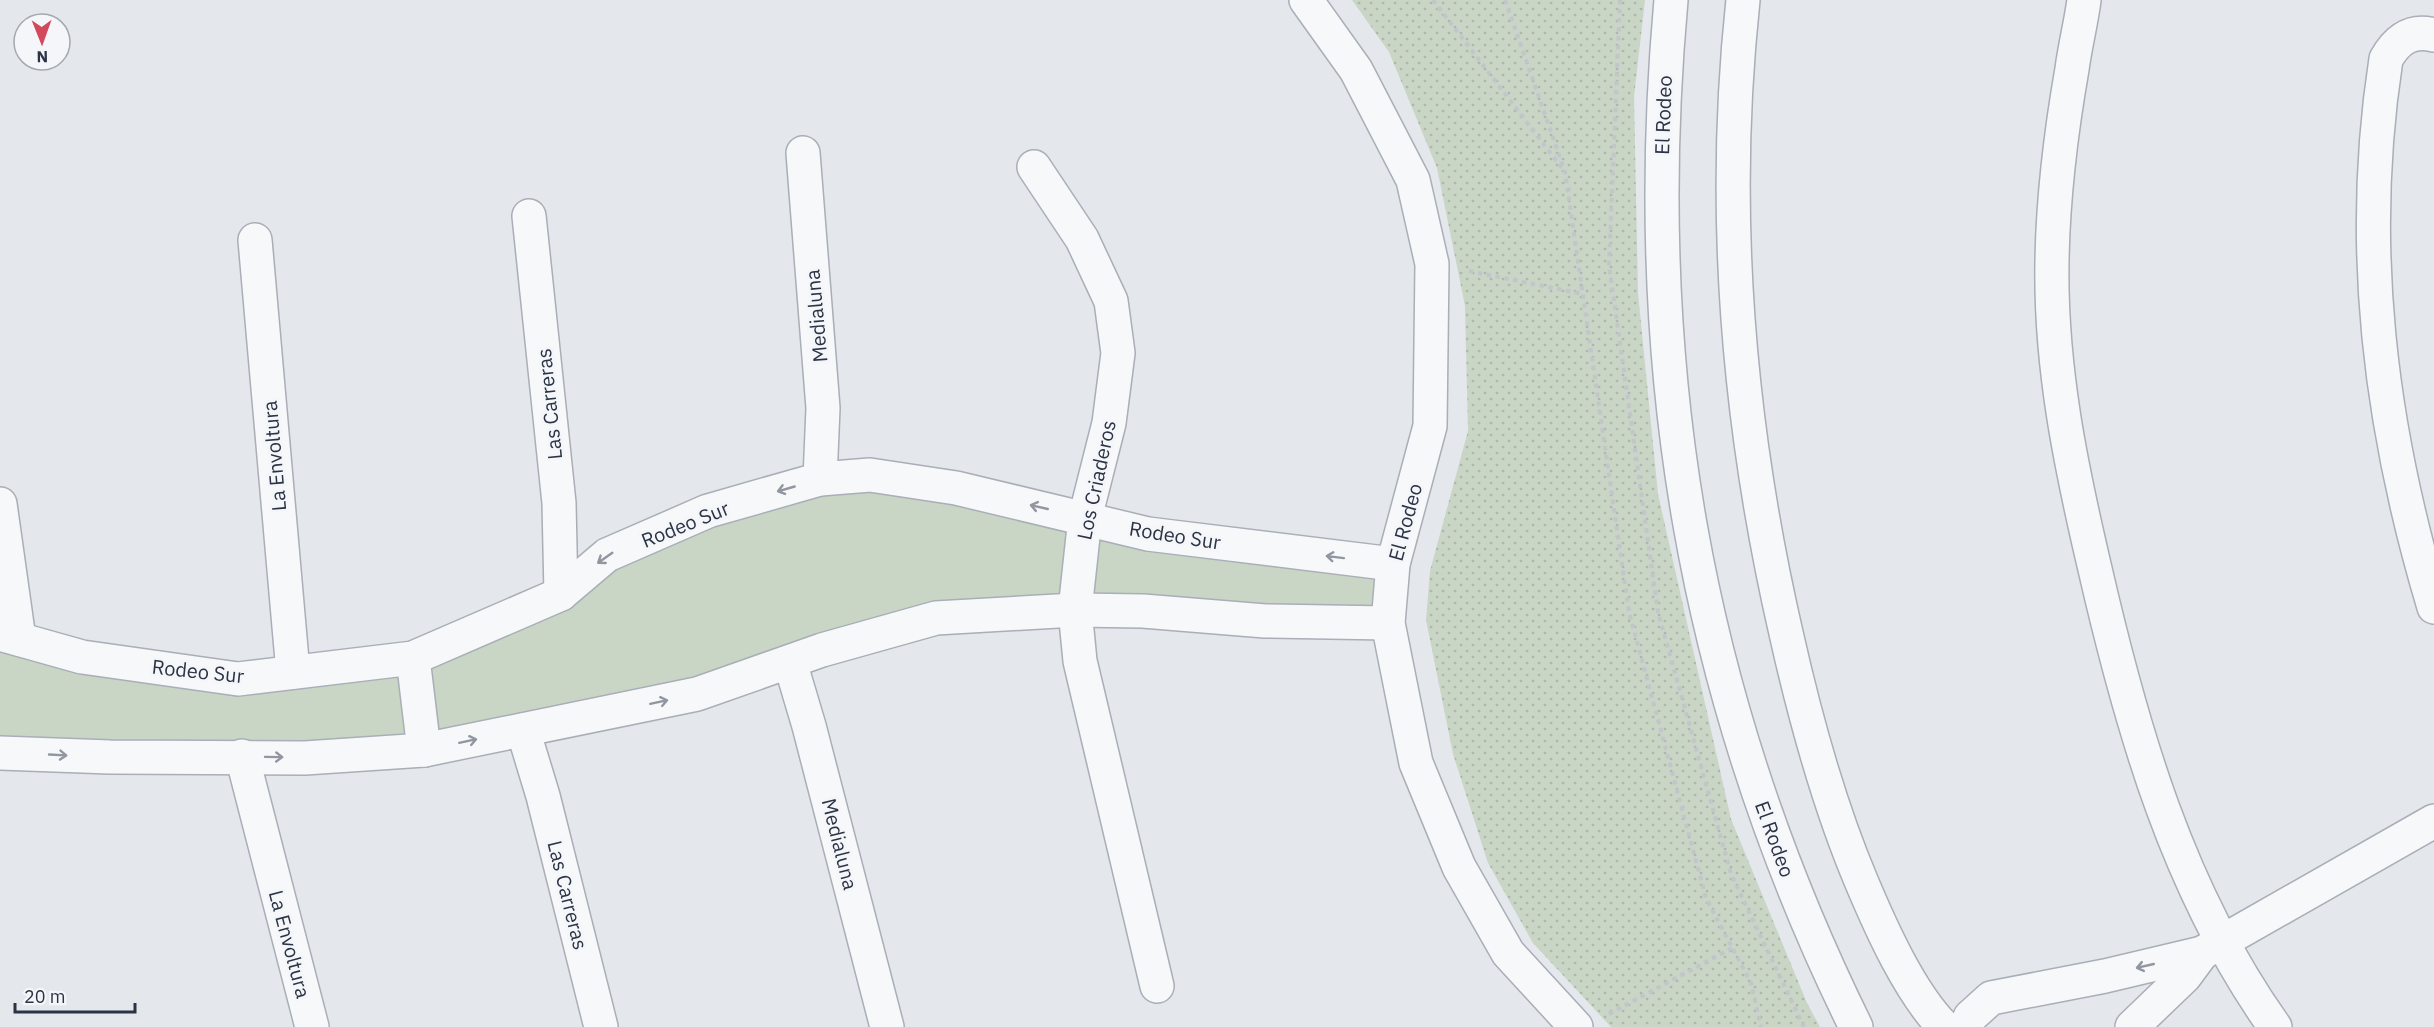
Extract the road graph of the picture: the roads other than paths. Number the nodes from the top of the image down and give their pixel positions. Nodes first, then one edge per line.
1 (1306, 0) edge
2 (1671, 0) edge
3 (1743, 0) edge
4 (2084, 0) edge
5 (2434, 34) edge
6 (803, 153) dead end
7 (1034, 167) dead end
8 (529, 216) dead end
9 (255, 240) dead end
10 (820, 479) junction
11 (0, 504) edge
12 (1085, 518) junction
13 (1393, 564) junction
14 (561, 594) junction
15 (2434, 607) edge
16 (1075, 610) junction
17 (1388, 622) junction
18 (10, 636) edge
19 (413, 658) junction
20 (790, 662) junction
21 (293, 672) junction
22 (523, 730) junction
23 (424, 750) junction
24 (0, 753) edge
25 (242, 756) junction
26 (2434, 821) edge
27 (2212, 947) junction
28 (1157, 986) dead end
29 (312, 1027) edge
30 (601, 1027) edge
31 (887, 1027) edge
32 (1576, 1027) edge
33 (1856, 1027) edge
34 (1944, 1027) edge
35 (1967, 1027) edge
36 (2132, 1027) edge
37 (2275, 1027) edge

1 - 13 street, El Rodeo
2 - 33 street, El Rodeo
3 - 34 street
4 - 27 street
5 - 15 street
6 - 10 street, Medialuna
7 - 12 street, Los Criaderos
8 - 14 street, Las Carreras
9 - 21 street, La Envoltura
12 -> 10 street, Rodeo Sur
10 -> 14 street, Rodeo Sur
11 - 18 street
13 -> 12 street, Rodeo Sur
12 - 16 street, Los Criaderos
13 - 17 street, El Rodeo
14 - 19 street, Rodeo Sur
16 - 17 street
16 - 20 street
16 - 28 street, Los Criaderos
17 - 32 street, El Rodeo
18 - 21 street, Rodeo Sur
19 - 21 street, Rodeo Sur
19 - 23 street
22 -> 20 street
20 - 31 street, Medialuna
23 -> 22 street
22 - 30 street, Las Carreras
25 -> 23 street
24 -> 25 street
25 - 29 street, La Envoltura
26 - 27 street
27 -> 35 street
27 - 36 street
27 - 37 street

